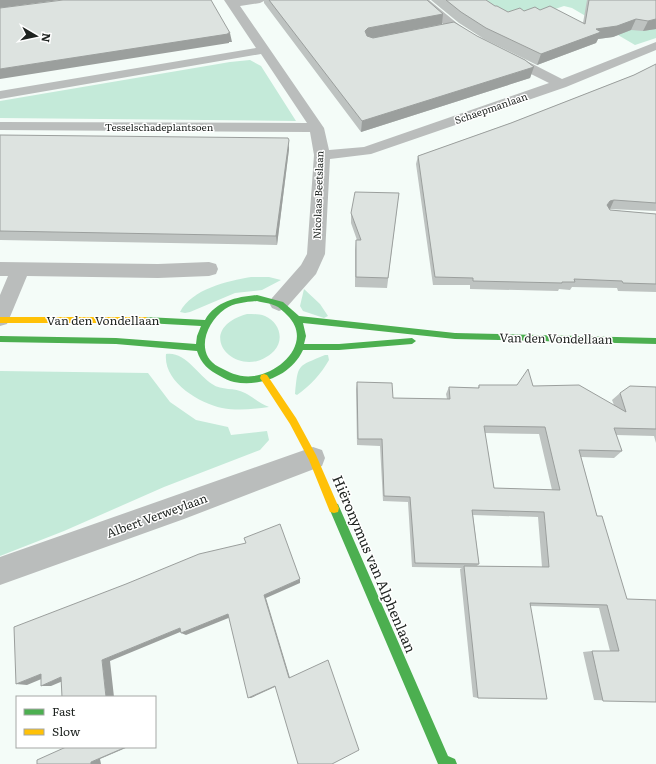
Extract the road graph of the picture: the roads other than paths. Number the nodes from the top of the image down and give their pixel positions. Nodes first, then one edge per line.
1 (260, 0) edge
2 (422, 0) edge
3 (231, 2) edge
4 (454, 27) junction
5 (439, 30) edge
6 (656, 46) edge
7 (264, 50) junction
8 (561, 84) junction
9 (0, 95) edge
10 (0, 126) edge
11 (317, 128) junction
12 (322, 155) junction
13 (209, 269) dead end
14 (0, 270) edge
15 (20, 270) junction
16 (280, 303) junction
17 (0, 319) edge
18 (298, 319) junction
19 (205, 323) junction
20 (455, 336) junction
21 (0, 339) edge
22 (656, 341) edge
23 (301, 347) junction
24 (200, 348) junction
25 (264, 378) junction
26 (313, 458) junction
27 (0, 571) edge
28 (450, 764) edge

1 - 3 street, Nicolaas Beetslaan
2 - 4 street
3 - 7 street, Nicolaas Beetslaan
4 - 5 street
4 - 8 street
6 - 8 street, Schaepmanlaan
7 - 9 street
7 - 11 street, Nicolaas Beetslaan
8 - 12 street, Schaepmanlaan
10 - 11 street, Tesselschadeplantsoen
11 - 12 street, Nicolaas Beetslaan
12 - 16 street, Nicolaas Beetslaan
13 - 15 street
14 - 15 street
15 - 17 street, Van den Vondellaan
16 - 18 main road
16 - 19 main road
17 - 19 main road, Van den Vondellaan
18 - 20 main road, Van den Vondellaan
18 - 23 main road
19 - 24 main road
20 - 22 main road, Van den Vondellaan
20 - 23 main road, Van den Vondellaan
21 - 24 main road, Van den Vondellaan
23 - 25 main road
24 - 25 main road
25 - 26 main road, Hiëronymus van Alphenlaan
26 - 27 street, Albert Verweylaan
26 - 28 main road, Hiëronymus van Alphenlaan

